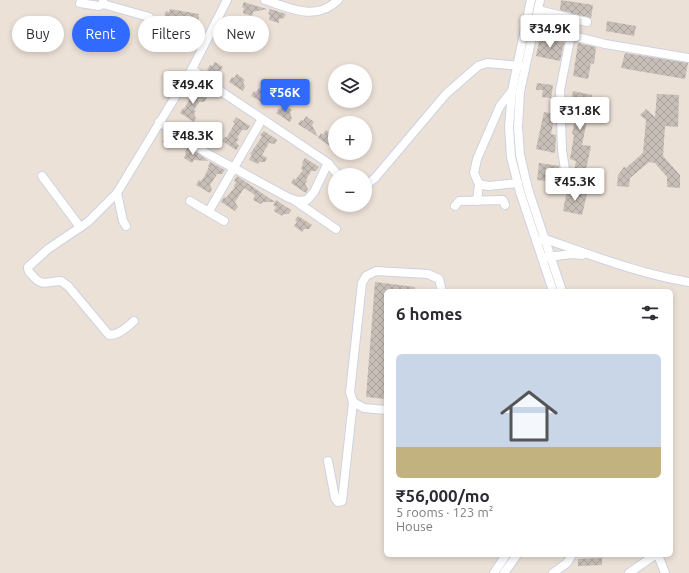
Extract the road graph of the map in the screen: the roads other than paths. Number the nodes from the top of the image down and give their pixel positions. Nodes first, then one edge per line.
1 (224, 0) edge
2 (265, 0) edge
3 (284, 0) edge
4 (338, 0) edge
5 (531, 0) edge
6 (540, 0) edge
7 (103, 2) edge
8 (80, 3) dead end
9 (276, 3) junction
10 (538, 10) junction
11 (146, 16) edge
12 (587, 22) dead end
13 (526, 24) junction
14 (534, 26) junction
15 (571, 35) junction
16 (689, 58) edge
17 (517, 65) junction
18 (526, 67) junction
19 (192, 69) junction
20 (512, 91) junction
21 (262, 119) junction
22 (159, 122) junction
23 (328, 163) junction
24 (233, 167) junction
25 (332, 168) edge
26 (42, 176) dead end
27 (566, 176) dead end
28 (372, 180) edge
29 (518, 183) junction
30 (479, 184) junction
31 (118, 193) junction
32 (292, 198) junction
33 (190, 201) dead end
34 (477, 201) junction
35 (505, 205) dead end
36 (455, 206) dead end
37 (209, 211) junction
38 (224, 221) dead end
39 (126, 226) dead end
40 (80, 228) junction
41 (336, 229) dead end
42 (545, 239) junction
43 (536, 241) junction
44 (551, 256) junction
45 (593, 256) junction
46 (542, 257) junction
47 (689, 277) edge
48 (689, 282) edge
49 (442, 289) edge
50 (552, 289) edge
51 (561, 289) edge
52 (134, 321) dead end
53 (353, 402) junction
54 (384, 410) edge
55 (328, 461) dead end
56 (505, 557) edge
57 (516, 557) edge
58 (571, 557) edge
59 (654, 557) edge
60 (658, 557) edge
61 (494, 573) edge
62 (504, 573) edge
63 (553, 573) edge
64 (629, 573) edge
65 (665, 573) edge

1 - 19 street
2 - 9 street
3 - 9 street
4 - 9 street
5 - 13 street
6 - 10 street
7 - 8 street
7 - 11 street
10 - 12 street
10 - 14 street
13 - 14 street
13 - 17 street
14 - 15 street
14 - 18 street
15 - 16 street
15 - 27 street
17 - 18 street
17 - 20 street
17 - 28 street
18 - 42 street
19 - 21 street
19 - 22 street
20 - 29 street
20 - 30 street
21 - 23 street
21 - 24 street
22 - 24 street
22 - 31 street
23 - 25 street
23 - 32 street
24 - 32 street
24 - 37 street
26 - 40 street
29 - 30 street
29 - 43 street
30 - 34 street
31 - 39 street
31 - 40 street
32 - 41 street
33 - 37 street
34 - 35 street
34 - 36 street
37 - 38 street
40 - 52 street
42 - 43 street
42 - 44 street
42 - 45 street
43 - 46 street
44 - 45 street
44 - 46 street
44 - 51 street
45 - 48 street
46 - 50 street
47 - 48 street
49 - 53 street
53 - 54 street
53 - 55 street
56 - 61 street
57 - 62 street
58 - 63 street
59 - 64 street
60 - 65 street

